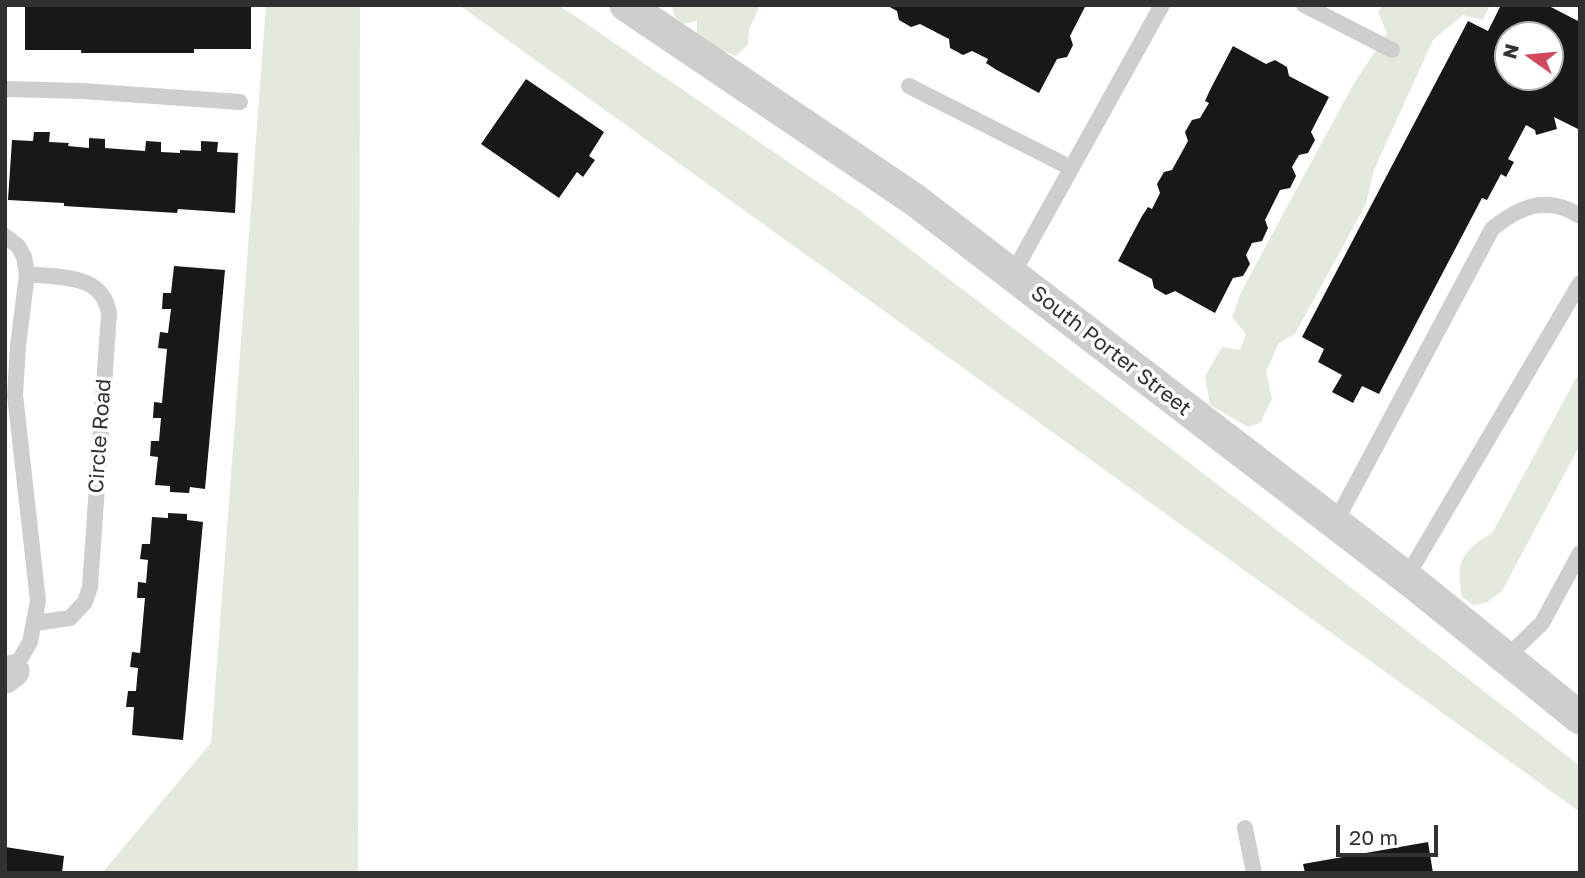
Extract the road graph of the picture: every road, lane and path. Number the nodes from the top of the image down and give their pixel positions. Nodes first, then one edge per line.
1 (626, 5) edge
2 (1162, 5) edge
3 (1304, 5) edge
4 (1392, 50) dead end
5 (909, 86) dead end
6 (5, 89) edge
7 (240, 102) dead end
8 (1071, 168) junction
9 (1580, 216) edge
10 (5, 236) edge
11 (27, 274) junction
12 (1012, 275) junction
13 (1580, 283) edge
14 (1335, 523) junction
15 (1580, 553) edge
16 (1406, 578) junction
17 (35, 623) junction
18 (1507, 657) junction
19 (9, 674) edge
20 (1580, 718) edge
21 (1245, 828) dead end
22 (1254, 873) edge

1 - 12 street, South Porter Street
2 - 8 lane
3 - 4 lane
5 - 8 lane
6 - 7 lane
8 - 12 lane
9 - 14 lane
10 - 11 lane
11 - 17 lane
11 - 17 lane, Circle Road
12 - 14 street, South Porter Street
13 - 16 lane
14 - 16 street, South Porter Street
15 - 18 lane
16 - 18 street, South Porter Street
17 - 19 lane
18 - 20 street, South Porter Street
21 - 22 lane

